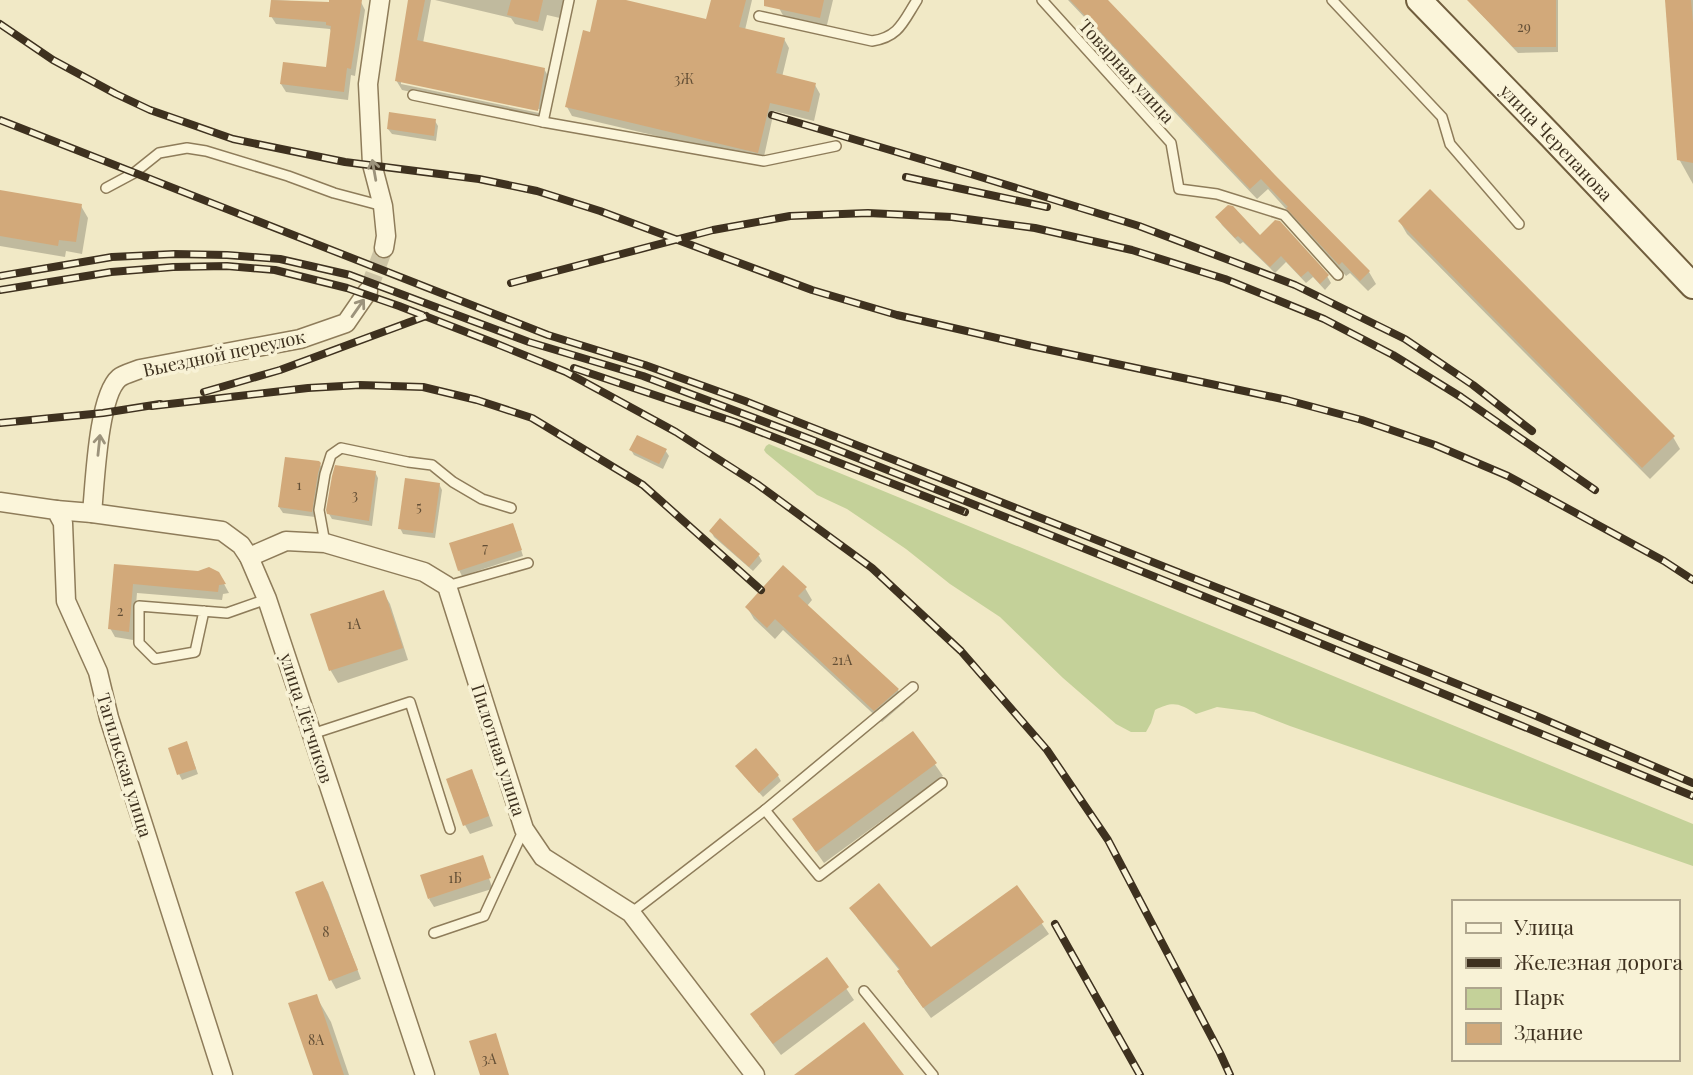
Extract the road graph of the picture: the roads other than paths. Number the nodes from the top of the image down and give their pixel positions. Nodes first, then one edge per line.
1 (380, 0) edge
2 (569, 0) edge
3 (917, 0) edge
4 (1042, 0) edge
5 (1332, 0) edge
6 (1419, 0) edge
7 (759, 16) dead end
8 (413, 95) dead end
9 (543, 122) junction
10 (836, 146) dead end
11 (106, 187) dead end
12 (383, 206) junction
13 (1519, 224) dead end
14 (384, 248) tunnel mouth
15 (1338, 275) dead end
16 (1693, 286) edge
17 (368, 291) tunnel mouth
18 (0, 502) edge
19 (511, 508) dead end
20 (56, 510) junction
21 (92, 513) junction
22 (325, 543) junction
23 (249, 557) junction
24 (528, 563) dead end
25 (447, 586) junction
26 (267, 599) junction
27 (204, 611) junction
28 (913, 687) dead end
29 (312, 734) junction
30 (942, 783) dead end
31 (765, 810) junction
32 (450, 829) dead end
33 (524, 829) junction
34 (631, 913) junction
35 (434, 933) dead end
36 (864, 991) dead end
37 (223, 1075) edge
38 (425, 1075) edge
39 (755, 1075) edge
40 (933, 1075) edge

12 -> 1 street
2 - 9 lane
3 - 7 lane
4 - 15 lane, Товарная улица
5 - 13 lane
6 - 16 main road, улица Черепанова
8 - 9 lane
9 - 10 lane
11 - 12 lane
12 - 14 street
21 -> 17 street, Выездной переулок
18 - 20 street
19 - 22 lane
20 - 21 street, улица Лётчиков
20 - 37 street, Тагильская улица
21 - 23 street, улица Лётчиков
22 - 23 street
22 - 25 street
23 - 26 street, улица Лётчиков
24 - 25 lane
25 - 33 street, Пилотная улица
26 - 27 lane
26 - 29 street, улица Лётчиков
27 - 27 lane
28 - 31 lane
29 - 32 lane
29 - 38 street, улица Лётчиков
30 - 31 lane
31 - 34 lane
33 - 34 street, Пилотная улица
33 - 35 lane
34 - 39 street, Пилотная улица
36 - 40 lane

